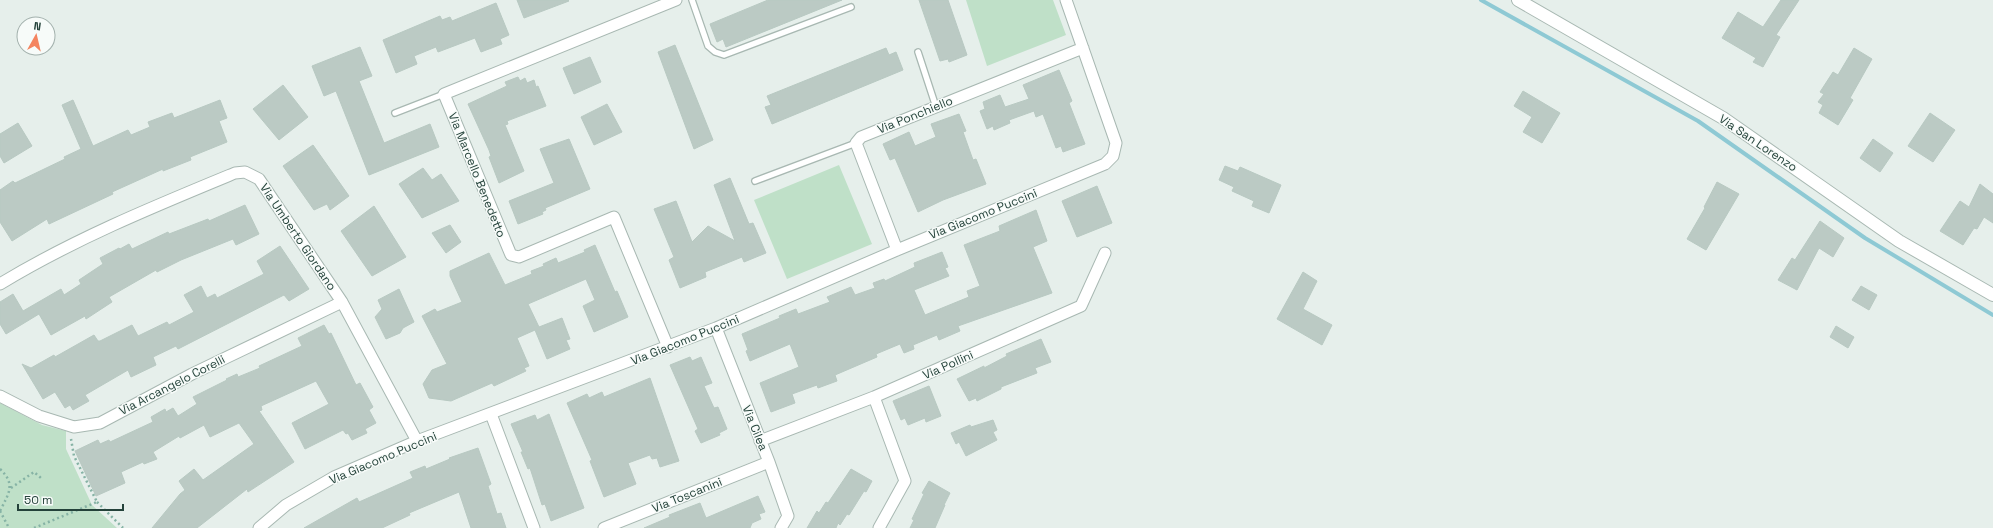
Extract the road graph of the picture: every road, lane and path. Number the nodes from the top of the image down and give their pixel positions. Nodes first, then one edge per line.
1 (676, 0) edge
2 (692, 0) edge
3 (1066, 0) edge
4 (1518, 0) edge
5 (851, 7) dead end
6 (1083, 48) junction
7 (918, 52) dead end
8 (444, 94) junction
9 (936, 107) junction
10 (395, 113) dead end
11 (856, 143) junction
12 (755, 181) dead end
13 (897, 250) junction
14 (1105, 253) dead end
15 (0, 284) edge
16 (1993, 295) edge
17 (342, 302) junction
18 (716, 328) junction
19 (668, 347) junction
20 (0, 396) edge
21 (874, 397) junction
22 (491, 414) junction
23 (74, 427) junction
24 (417, 441) junction
25 (760, 441) junction
26 (769, 462) junction
27 (0, 469) edge
28 (41, 478) dead end
29 (10, 488) junction
30 (98, 502) junction
31 (0, 511) edge
32 (9, 528) edge
33 (34, 528) edge
34 (123, 528) edge
35 (259, 528) edge
36 (534, 528) edge
37 (605, 528) edge
38 (781, 528) edge
39 (878, 528) edge

1 - 8 street
2 - 5 lane
3 - 6 street
4 - 16 street, Via San Lorenzo
6 - 9 street, Via Ponchiello
6 - 13 street, Via Giacomo Puccini
7 - 9 lane
8 - 10 lane
8 - 19 street, Via Marcello Benedetto
9 - 11 street, Via Ponchiello
11 - 12 lane
11 - 13 street
13 - 18 street, Via Giacomo Puccini
14 - 21 street, Via Pollini
15 - 17 street, Via Umberto Giordano
17 - 23 street, Via Arcangelo Corelli
17 - 24 street, Via Umberto Giordano
18 - 19 street, Via Giacomo Puccini
18 - 25 street, Via Cilea
19 - 22 street, Via Giacomo Puccini
20 - 23 street, Via Arcangelo Corelli
21 - 25 street, Via Pollini
21 - 39 street
22 - 24 street, Via Giacomo Puccini
22 - 36 street
23 - 30 path
24 - 35 street, Via Giacomo Puccini
25 - 26 street, Via Cilea
26 - 37 street, Via Toscanini
26 - 38 street, Via Cilea
27 - 29 path
28 - 29 path
29 - 31 path
30 - 33 path
30 - 34 path
31 - 32 path

